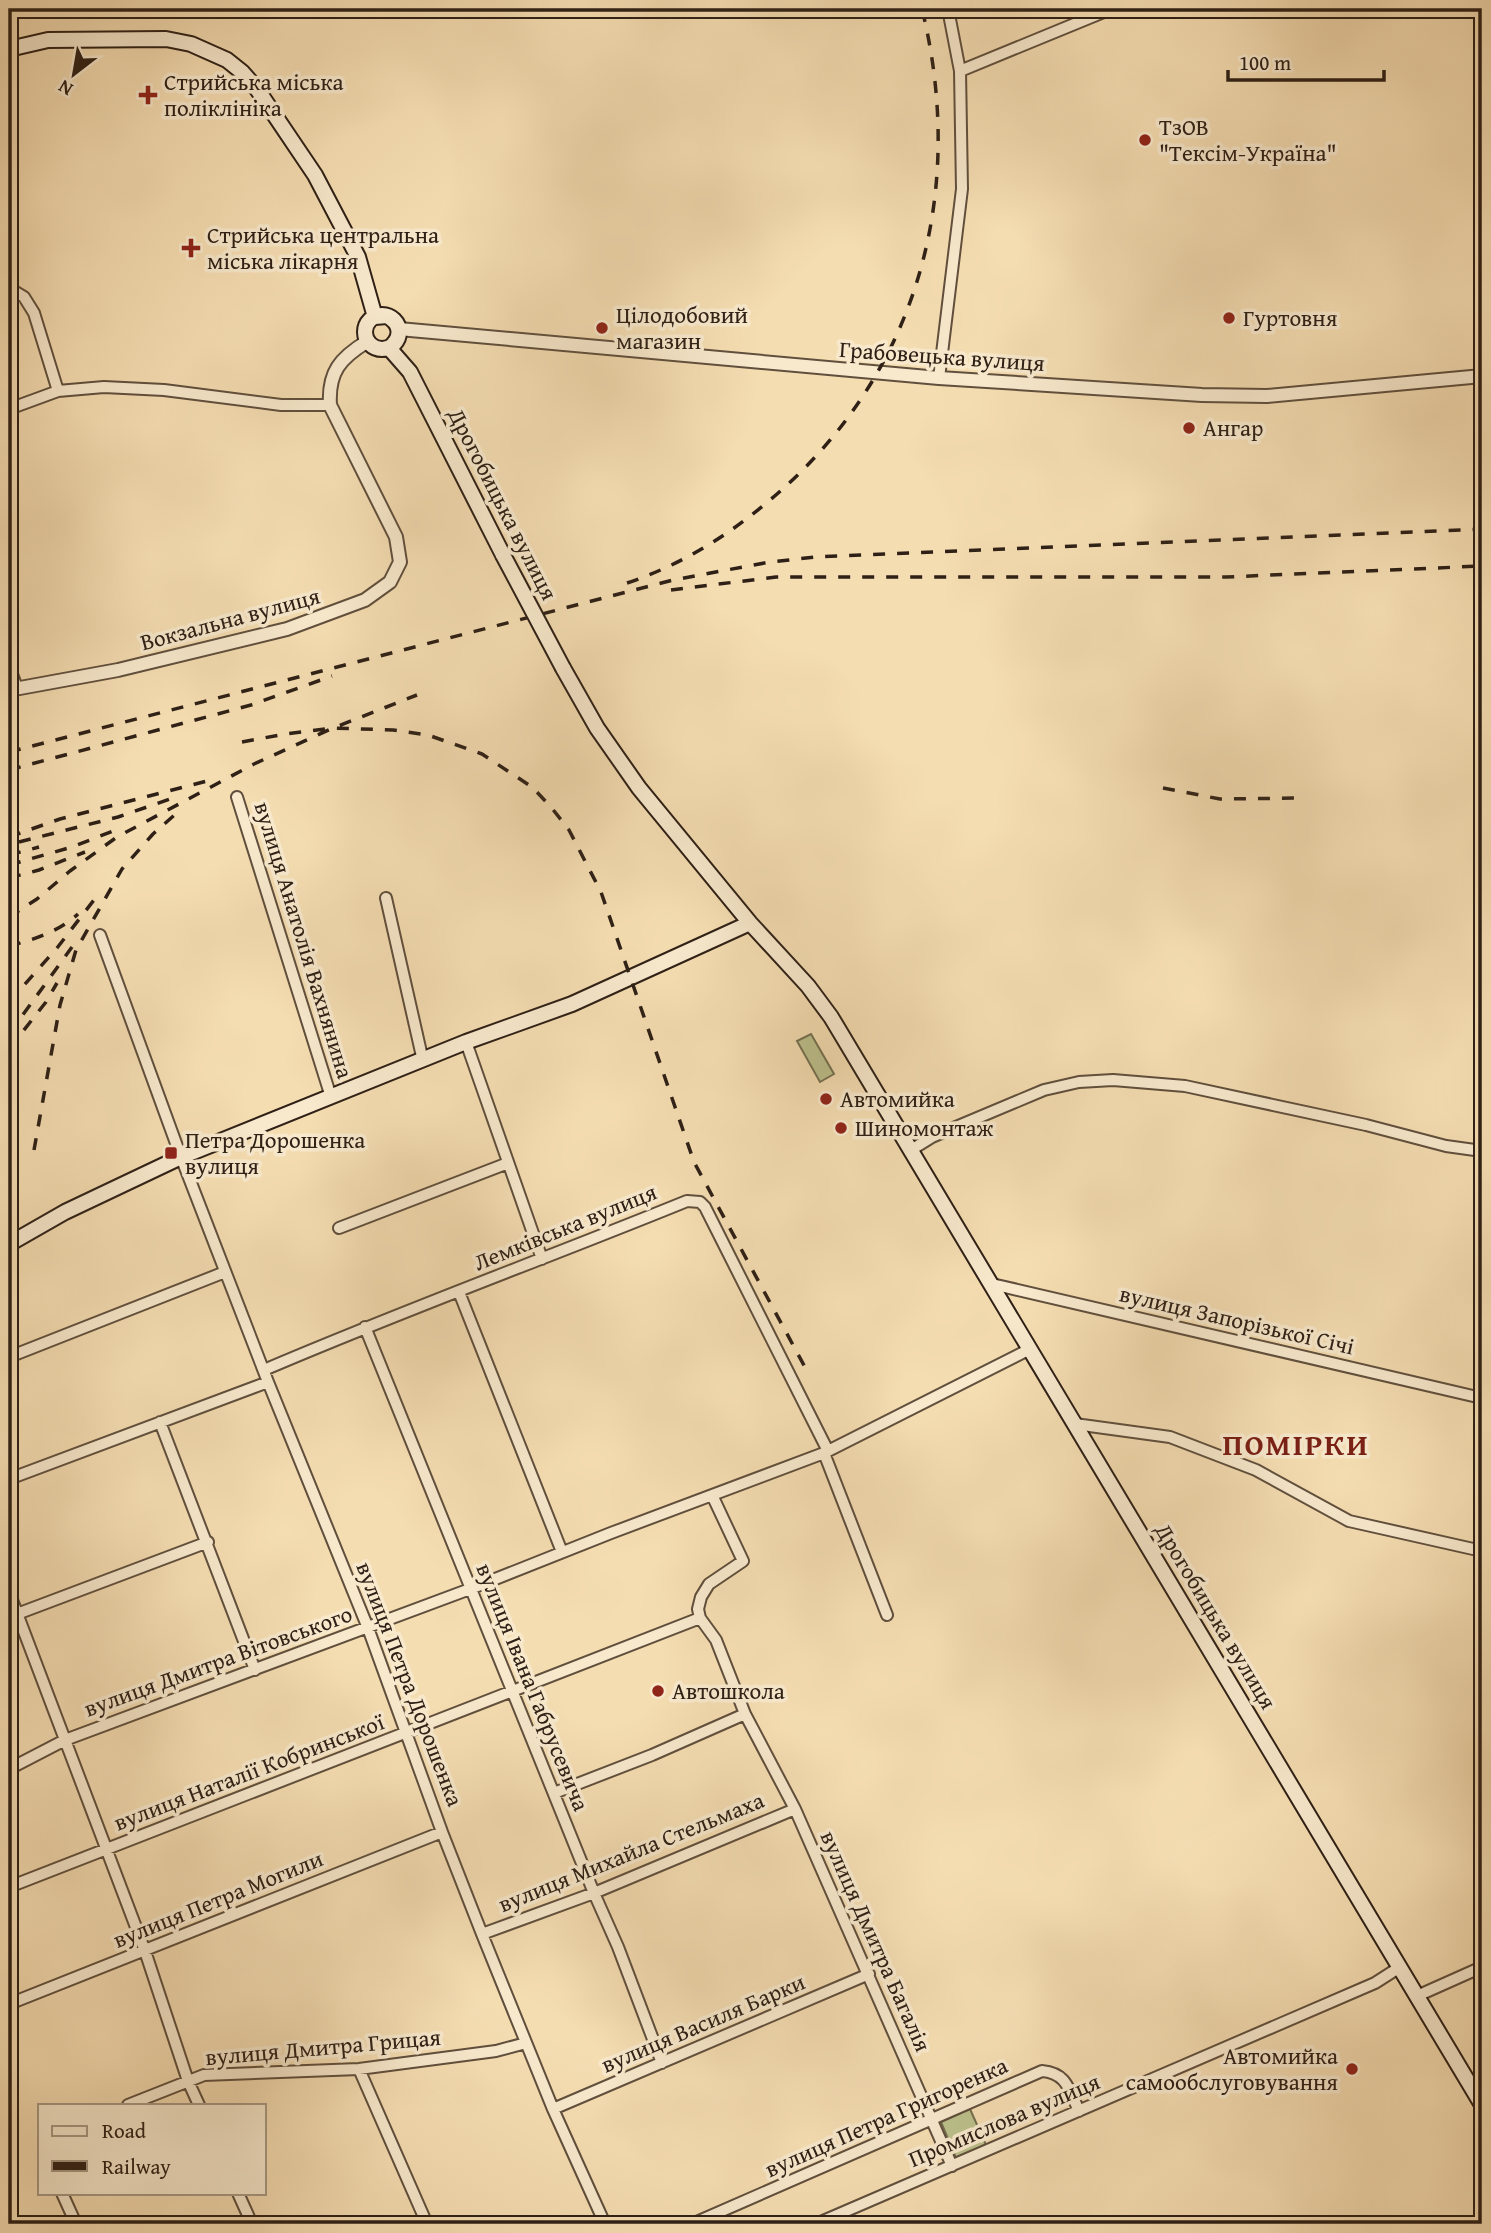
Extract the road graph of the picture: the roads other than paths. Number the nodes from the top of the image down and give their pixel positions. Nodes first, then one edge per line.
1 (948, 9) edge
2 (1111, 9) edge
3 (9, 50) edge
4 (960, 71) junction
5 (9, 288) edge
6 (375, 317) junction
7 (399, 329) junction
8 (368, 341) junction
9 (389, 348) junction
10 (1482, 376) edge
11 (939, 378) junction
12 (58, 391) junction
13 (330, 405) junction
14 (9, 409) edge
15 (9, 666) edge
16 (13, 689) edge
17 (237, 797) dead end
18 (386, 898) dead end
19 (750, 923) junction
20 (100, 935) dead end
21 (466, 1042) junction
22 (423, 1061) junction
23 (331, 1097) junction
24 (911, 1150) junction
25 (1482, 1151) edge
26 (181, 1157) junction
27 (508, 1163) junction
28 (339, 1228) dead end
29 (9, 1244) edge
30 (542, 1259) junction
31 (225, 1272) junction
32 (992, 1284) junction
33 (459, 1292) junction
34 (365, 1327) junction
35 (1030, 1349) junction
36 (9, 1357) edge
37 (264, 1370) junction
38 (268, 1382) junction
39 (1473, 1396) dead end
40 (160, 1422) junction
41 (1075, 1424) junction
42 (826, 1452) junction
43 (9, 1479) edge
44 (712, 1495) junction
45 (208, 1542) junction
46 (1482, 1551) edge
47 (562, 1552) junction
48 (470, 1590) junction
49 (9, 1592) edge
50 (17, 1614) junction
51 (887, 1615) dead end
52 (700, 1618) junction
53 (368, 1628) junction
54 (255, 1670) junction
55 (513, 1690) junction
56 (745, 1714) junction
57 (406, 1733) junction
58 (65, 1740) junction
59 (9, 1769) edge
60 (554, 1793) junction
61 (795, 1809) junction
62 (442, 1832) junction
63 (106, 1850) junction
64 (9, 1887) edge
65 (594, 1893) junction
66 (482, 1934) junction
67 (145, 1951) junction
68 (1400, 1967) junction
69 (1482, 1967) edge
70 (869, 1974) junction
71 (1417, 1996) junction
72 (9, 2004) edge
73 (526, 2043) junction
74 (662, 2063) junction
75 (359, 2069) junction
76 (188, 2081) junction
77 (130, 2104) edge
78 (199, 2104) edge
79 (1482, 2105) edge
80 (553, 2109) junction
81 (1079, 2111) junction
82 (931, 2119) junction
83 (952, 2166) junction
84 (62, 2194) edge
85 (238, 2194) edge
86 (76, 2224) edge
87 (252, 2224) edge
88 (427, 2224) edge
89 (605, 2224) edge
90 (692, 2224) edge
91 (816, 2224) edge

1 - 4 street
2 - 4 street
3 - 6 main road
4 - 11 street
5 - 12 street
6 - 7 main road
6 - 8 main road
7 - 9 main road
7 - 11 street, Грабовецька вулиця
8 - 9 main road
8 - 13 street
9 - 19 main road, Дрогобицька вулиця, bridge
10 - 11 street, Грабовецька вулиця
12 - 13 street
12 - 14 street
13 - 16 street, Вокзальна вулиця
15 - 16 street
17 - 23 street, вулиця Анатолія Вахнянина
18 - 22 street
19 - 21 main road
19 - 24 main road, Дрогобицька вулиця
20 - 26 street, вулиця Петра Дорошенка
21 - 22 main road
21 - 27 street
22 - 23 main road
23 - 26 main road
24 - 25 street
24 - 32 main road, Дрогобицька вулиця
26 - 29 main road
26 - 31 street, вулиця Петра Дорошенка
27 - 28 street
27 - 30 street
30 - 33 street, Лемківська вулиця
30 - 42 street, Лемківська вулиця
31 - 36 street
31 - 37 street, вулиця Петра Дорошенка
32 - 35 main road, Дрогобицька вулиця
32 - 39 street, вулиця Запорізької Січі
33 - 34 street, Лемківська вулиця
33 - 47 street, Лемківська вулиця
34 - 37 street, Лемківська вулиця
34 - 48 street, вулиця Івана Габрусевича
35 - 41 main road, Дрогобицька вулиця
35 - 42 street, вулиця Дмитра Вітовського
37 - 38 street, вулиця Петра Дорошенка
38 - 40 street
38 - 53 street, вулиця Петра Дорошенка
40 - 43 street
40 - 45 street
41 - 46 street
41 - 68 main road, Дрогобицька вулиця
42 - 44 street, вулиця Дмитра Вітовського
42 - 51 street
44 - 47 street, вулиця Дмитра Вітовського
44 - 52 street
45 - 50 street
45 - 54 street
47 - 48 street, вулиця Дмитра Вітовського
48 - 53 street, вулиця Дмитра Вітовського
48 - 55 street, вулиця Івана Габрусевича
49 - 50 street
50 - 58 street
52 - 55 street, вулиця Наталії Кобринської
52 - 56 street, вулиця Дмитра Багалія
53 - 54 street, вулиця Дмитра Вітовського
53 - 57 street, вулиця Петра Дорошенка
54 - 58 street, вулиця Дмитра Вітовського
55 - 57 street, вулиця Наталії Кобринської
55 - 60 street, вулиця Івана Габрусевича
56 - 60 street
56 - 61 street, вулиця Дмитра Багалія
57 - 62 street, вулиця Петра Дорошенка
57 - 63 street, вулиця Наталії Кобринської
58 - 59 street, вулиця Дмитра Вітовського
58 - 63 street
60 - 65 street, вулиця Івана Габрусевича
61 - 65 street, вулиця Михайла Стельмаха
61 - 70 street, вулиця Дмитра Багалія
62 - 66 street, вулиця Петра Дорошенка
62 - 67 street, вулиця Петра Могили
63 - 64 street, вулиця Наталії Кобринської
63 - 67 street
65 - 66 street, вулиця Михайла Стельмаха
65 - 74 street, вулиця Івана Габрусевича
66 - 73 street, вулиця Петра Дорошенка
67 - 72 street, вулиця Петра Могили
67 - 76 street
68 - 71 main road, Дрогобицька вулиця
68 - 81 street, Промислова вулиця
69 - 71 street
70 - 74 street, вулиця Василя Барки
70 - 82 street, вулиця Дмитра Багалія
71 - 79 main road, Дрогобицька вулиця
73 - 75 street, вулиця Дмитра Грицая
73 - 80 street, вулиця Петра Дорошенка
74 - 80 street, вулиця Василя Барки
75 - 76 street, вулиця Дмитра Грицая
75 - 88 street
76 - 77 street, вулиця Дмитра Грицая
76 - 78 street
80 - 89 street, вулиця Петра Дорошенка
81 - 82 street, вулиця Петра Григоренка
81 - 83 street, Промислова вулиця
82 - 83 street, вулиця Дмитра Багалія
82 - 90 street, вулиця Петра Григоренка
83 - 91 street, Промислова вулиця
84 - 86 street
85 - 87 street

